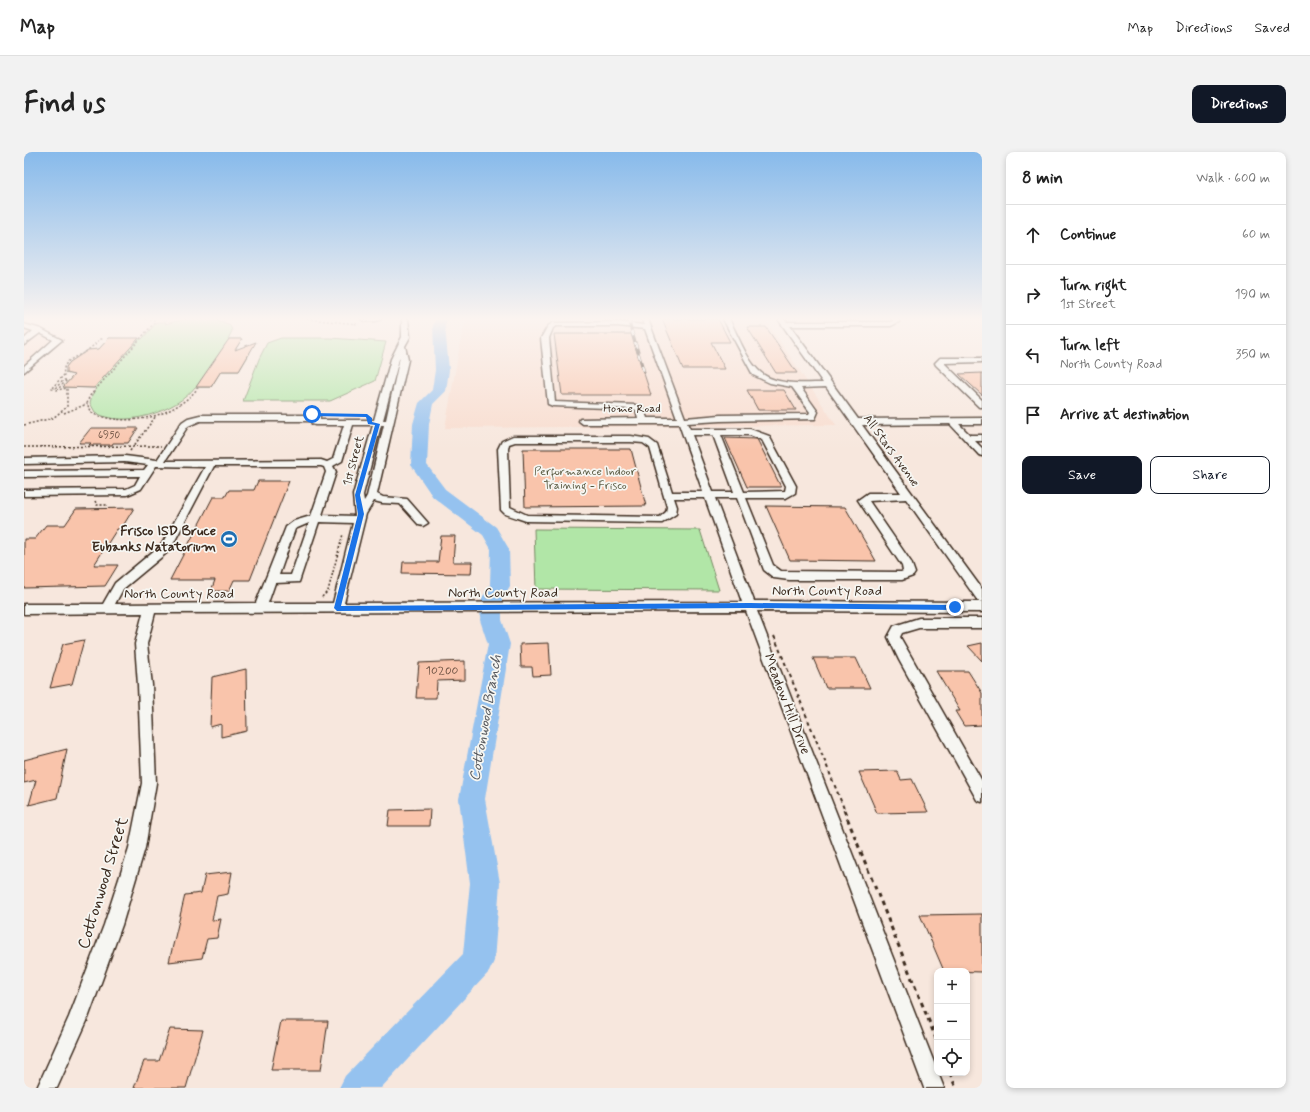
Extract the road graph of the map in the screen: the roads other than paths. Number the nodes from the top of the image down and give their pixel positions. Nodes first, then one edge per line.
1 (32, 363) edge
2 (395, 363) edge
3 (403, 363) edge
4 (547, 363) edge
5 (661, 363) edge
6 (749, 363) edge
7 (813, 363) edge
8 (939, 363) edge
9 (24, 370) edge
10 (795, 385) junction
11 (829, 385) junction
12 (982, 404) edge
13 (583, 421) dead end
14 (627, 421) junction
15 (643, 421) junction
16 (681, 421) junction
17 (952, 421) junction
18 (982, 421) edge
19 (856, 422) junction
20 (349, 423) junction
21 (390, 423) junction
22 (377, 424) junction
23 (685, 432) junction
24 (716, 432) junction
25 (968, 438) junction
26 (982, 438) edge
27 (631, 439) junction
28 (982, 453) edge
29 (82, 459) junction
30 (24, 461) edge
31 (157, 462) junction
32 (211, 464) junction
33 (328, 465) junction
34 (147, 473) junction
35 (24, 474) edge
36 (71, 474) junction
37 (24, 493) edge
38 (668, 494) junction
39 (708, 495) junction
40 (740, 495) junction
41 (372, 496) junction
42 (909, 496) junction
43 (360, 517) junction
44 (315, 520) junction
45 (423, 523) dead end
46 (271, 579) junction
47 (982, 598) edge
48 (750, 606) junction
49 (982, 607) edge
50 (337, 608) junction
51 (24, 609) edge
52 (106, 609) junction
53 (150, 609) junction
54 (260, 609) junction
55 (982, 623) edge
56 (982, 795) edge
57 (46, 1088) edge
58 (934, 1088) edge

1 - 9 street
2 - 22 street, 1st Street
3 - 21 street, 1st Street
4 - 15 street
5 - 16 street, Meadow Hill Drive
6 - 10 street
7 - 11 street, All Stars Avenue
8 - 12 street
10 - 11 street
10 - 16 street, Home Road
11 - 19 street, All Stars Avenue
13 - 14 street, Home Road
14 - 15 street, Home Road
14 - 27 street
15 - 16 street, Home Road
16 - 23 street, Meadow Hill Drive
17 - 18 street
17 - 19 street
17 - 25 street
19 - 42 street, All Stars Avenue
20 - 22 street
20 - 31 street
20 - 33 street
21 - 22 street
21 - 41 street, 1st Street
22 - 43 street, 1st Street
23 - 24 street
23 - 39 street, Meadow Hill Drive
24 - 40 street
24 - 40 street
25 - 26 street
25 - 28 street
27 - 38 street
27 - 38 street
29 - 30 street
29 - 31 street
29 - 36 street
31 - 32 street
31 - 34 street
32 - 33 street
32 - 52 street
33 - 44 street
34 - 36 street
34 - 37 street
35 - 36 street
38 - 39 street
39 - 40 street
39 - 48 street, Meadow Hill Drive
40 - 42 street
41 - 43 street, 1st Street
41 - 45 street
42 - 47 street, All Stars Avenue
43 - 44 street
43 - 50 street, 1st Street
44 - 46 street
44 - 46 street
46 - 54 street
48 - 49 street, North County Road
48 - 50 street, North County Road
48 - 58 street, Meadow Hill Drive
50 - 54 street, North County Road
51 - 52 street, North County Road
52 - 53 street, North County Road
53 - 54 street, North County Road
53 - 57 street, Cottonwood Street
55 - 56 street

